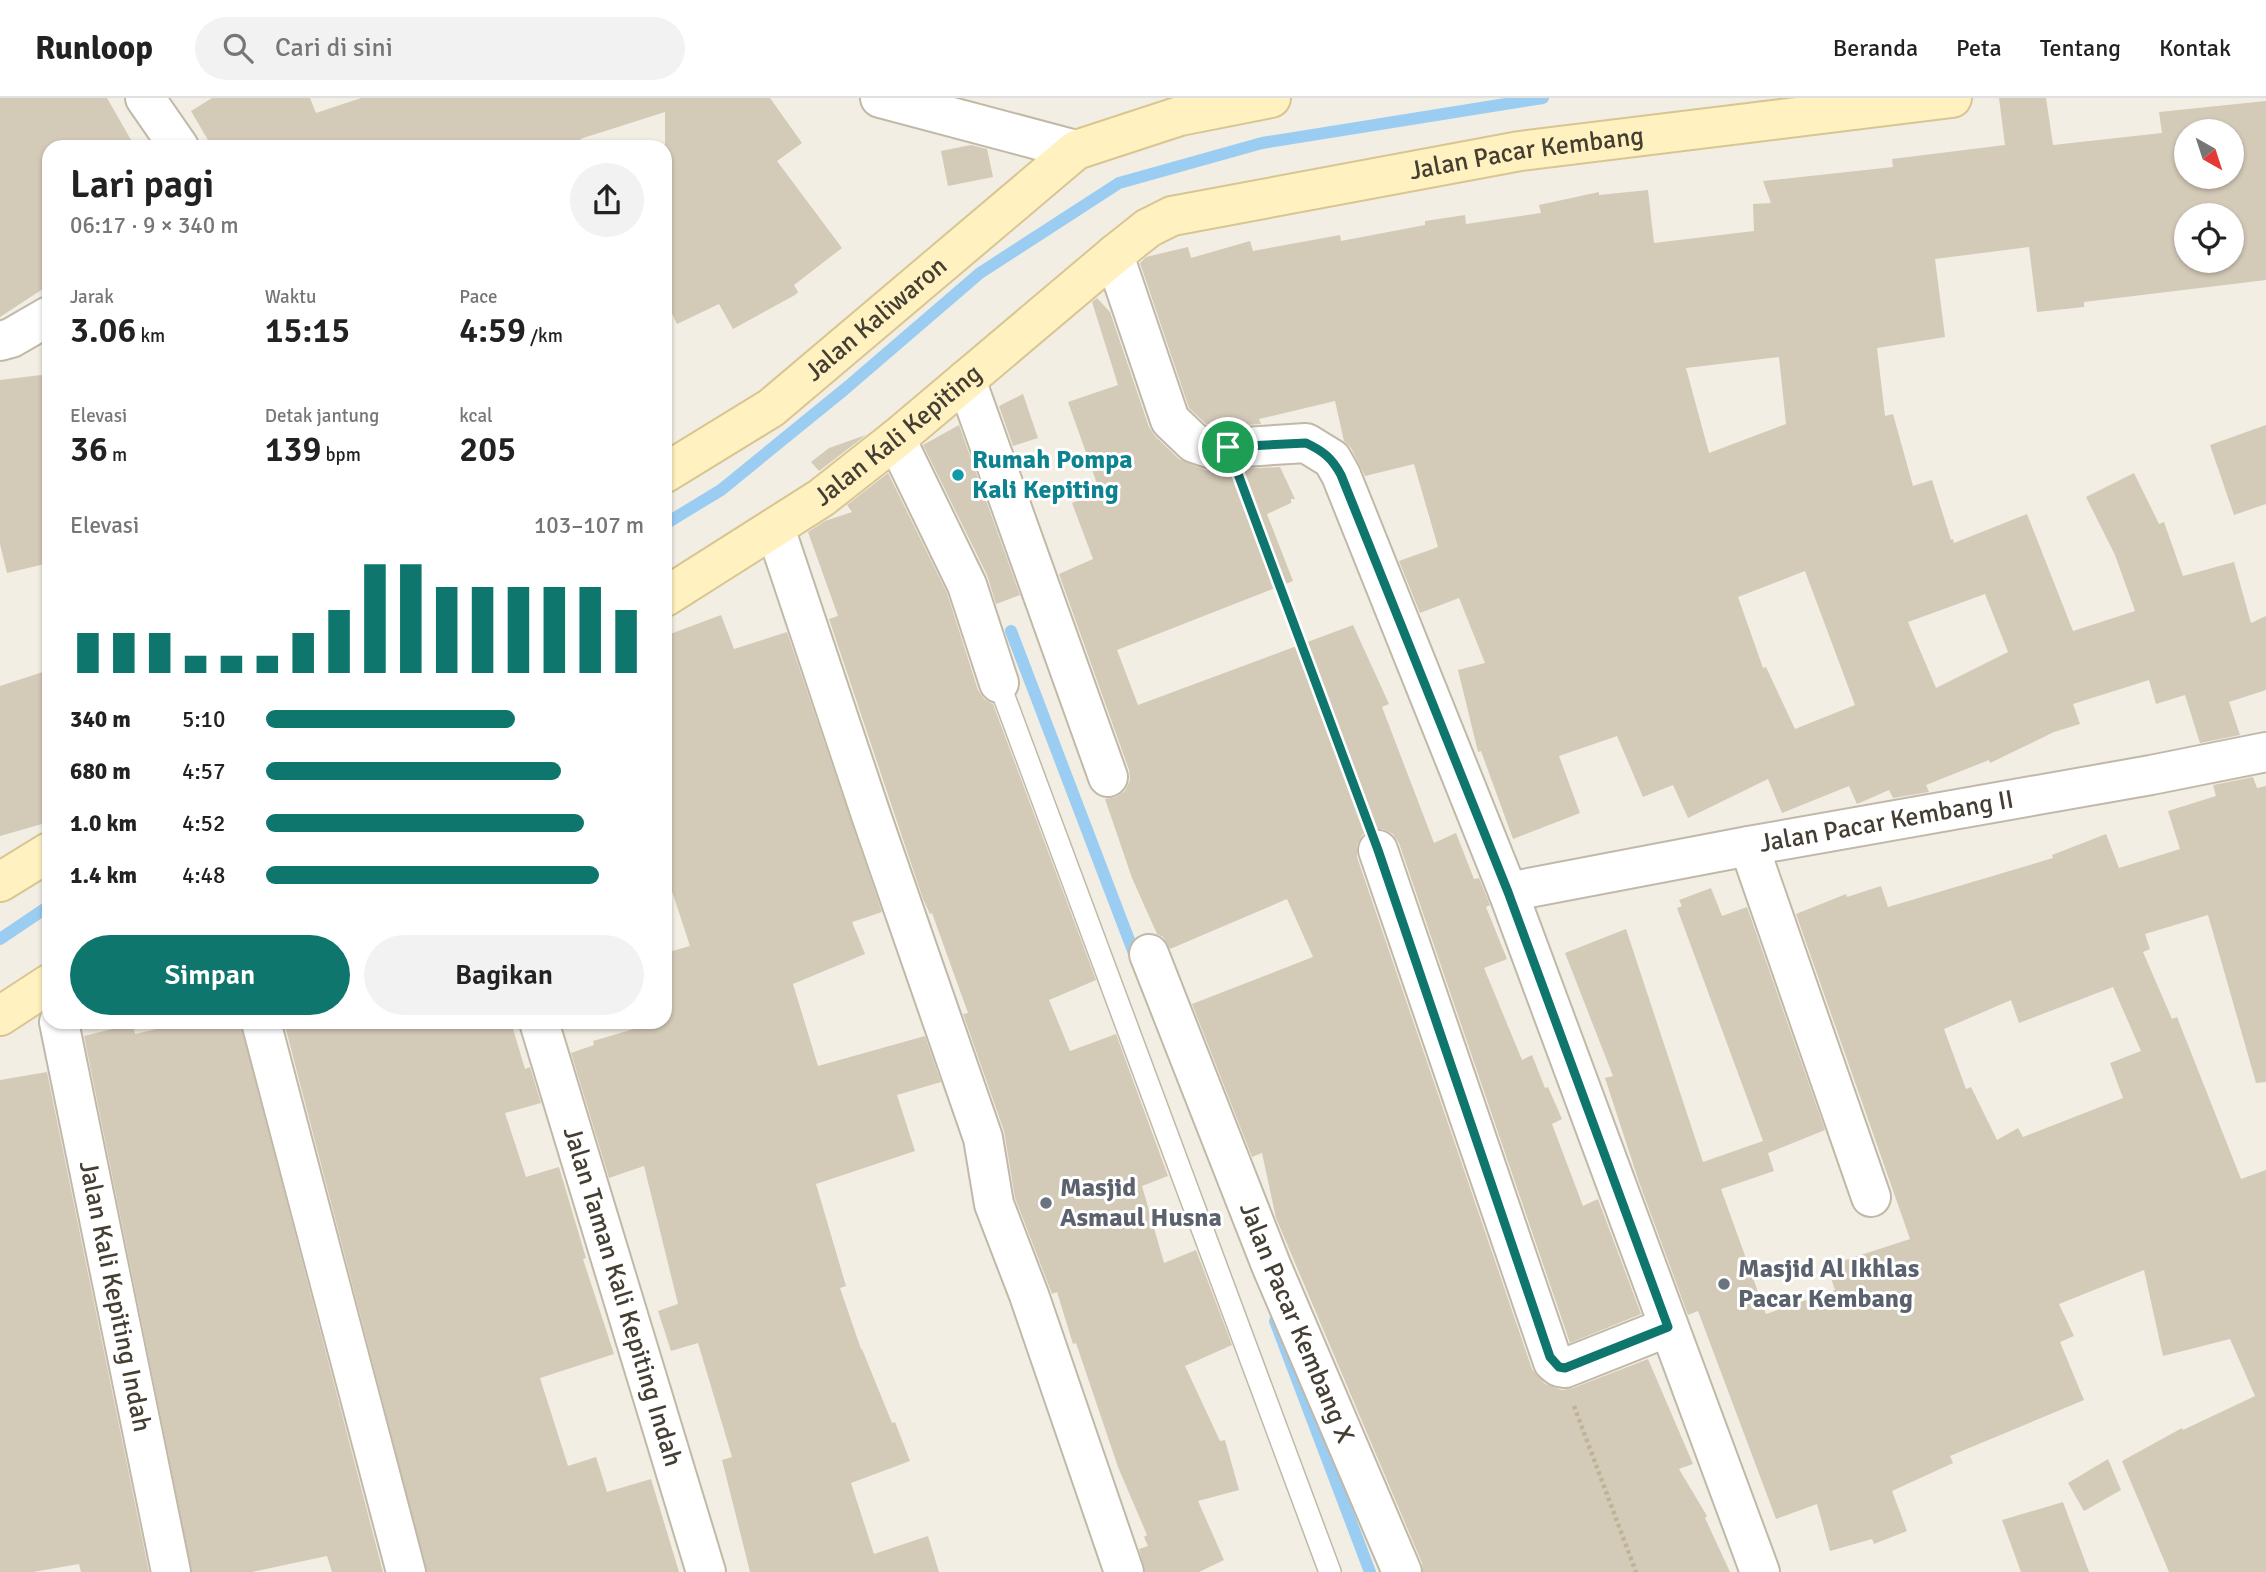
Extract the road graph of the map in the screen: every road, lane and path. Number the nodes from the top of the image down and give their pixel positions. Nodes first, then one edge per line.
1 (145, 98) edge
2 (880, 98) edge
3 (1271, 98) edge
4 (1952, 98) edge
5 (1179, 107) edge
6 (174, 140) edge
7 (1076, 150) junction
8 (1114, 255) junction
9 (42, 320) edge
10 (0, 341) edge
11 (966, 380) junction
12 (896, 439) junction
13 (1228, 447) junction
14 (672, 469) edge
15 (775, 528) junction
16 (672, 593) edge
17 (999, 683) joint
18 (2266, 752) edge
19 (1108, 777) dead end
20 (1749, 846) junction
21 (1378, 850) joint
22 (42, 856) edge
23 (0, 882) edge
24 (1508, 892) junction
25 (1149, 954) dead end
26 (42, 989) edge
27 (0, 1016) edge
28 (60, 1029) edge
29 (263, 1029) edge
30 (541, 1029) edge
31 (1871, 1196) dead end
32 (1668, 1327) junction
33 (1559, 1367) junction
34 (171, 1572) edge
35 (406, 1572) edge
36 (706, 1572) edge
37 (1124, 1572) edge
38 (1330, 1572) edge
39 (1402, 1572) edge
40 (1636, 1572) edge
41 (1760, 1572) edge

1 - 6 street
2 - 7 street
3 - 5 main road
4 - 8 main road, Jalan Pacar Kembang
5 - 7 main road
7 - 14 main road, Jalan Kaliwaron
8 - 11 main road, Jalan Kali Kepiting
8 - 13 street
9 - 10 street
11 - 12 main road, Jalan Kali Kepiting
11 - 19 street
12 - 15 main road, Jalan Kali Kepiting
12 - 17 street
13 - 21 path
13 - 24 street
15 - 16 main road, Jalan Kali Kepiting
15 - 37 street
17 - 38 lane
18 - 20 street, Jalan Pacar Kembang II
20 - 24 street, Jalan Pacar Kembang II
20 - 31 street
21 - 33 street
22 - 23 main road
24 - 32 street
25 - 39 street, Jalan Pacar Kembang X
26 - 27 main road
28 - 34 street, Jalan Kali Kepiting Indah
29 - 35 street
30 - 36 street, Jalan Taman Kali Kepiting Indah
32 - 33 street
32 - 41 street
33 - 40 path

